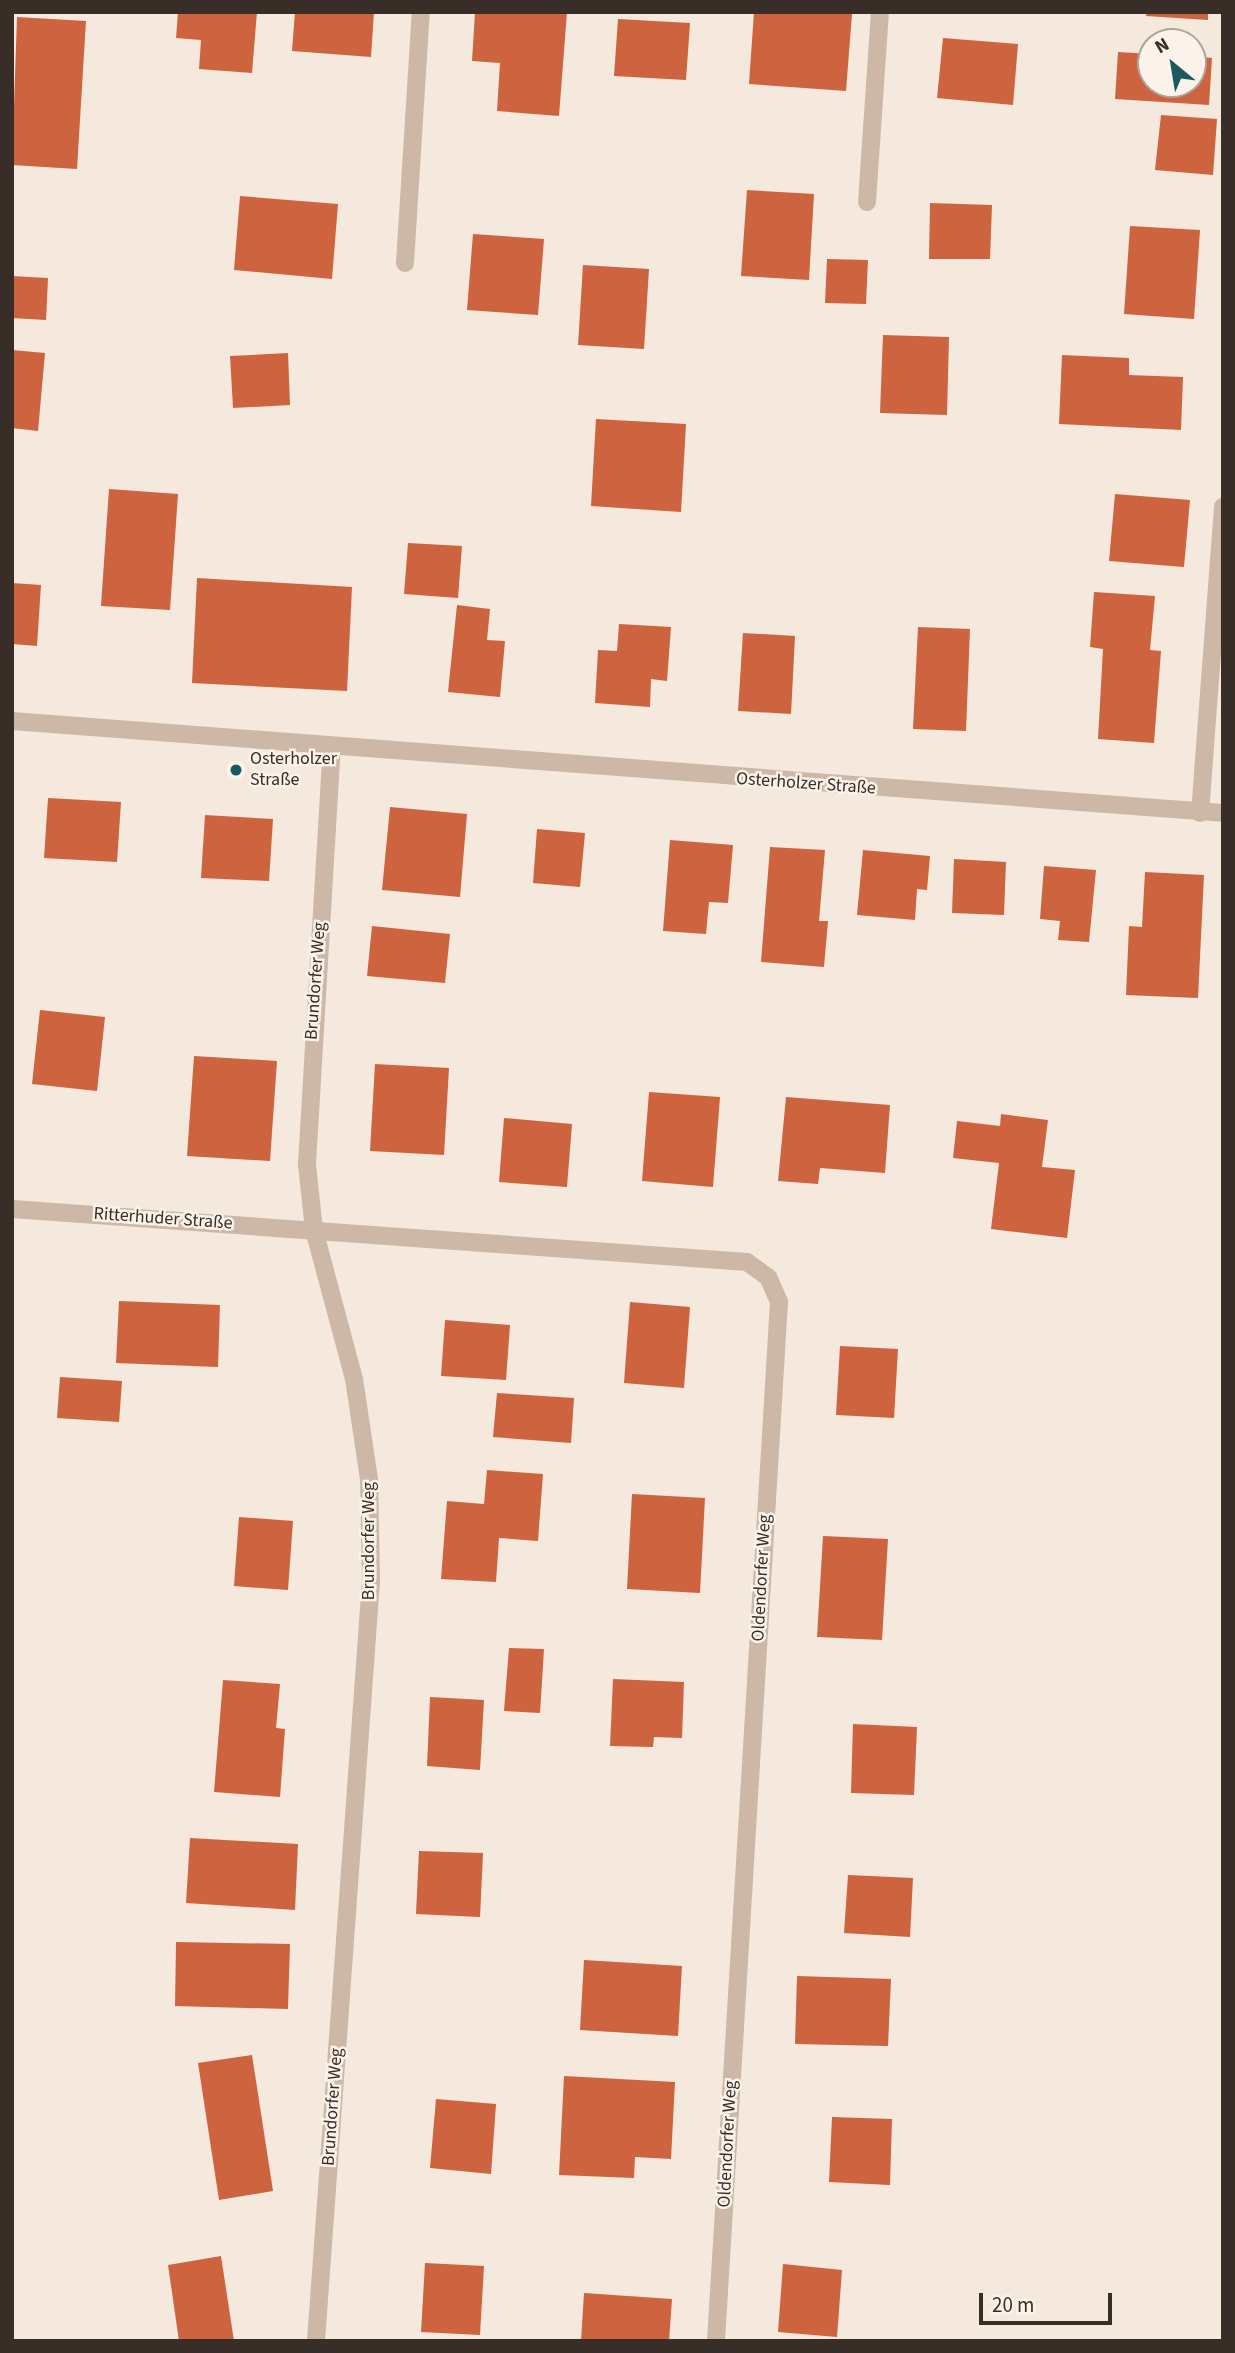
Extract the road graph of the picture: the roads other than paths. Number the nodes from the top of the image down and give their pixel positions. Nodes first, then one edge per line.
1 (421, 12) edge
2 (880, 12) edge
3 (867, 202) dead end
4 (405, 262) dead end
5 (1223, 507) edge
6 (12, 721) edge
7 (332, 747) junction
8 (1200, 813) junction
9 (1223, 813) edge
10 (12, 1209) edge
11 (314, 1230) junction
12 (316, 2341) edge
13 (716, 2341) edge

1 - 4 street
2 - 3 street
5 - 8 street
6 - 7 street, Osterholzer Straße
7 - 8 street, Osterholzer Straße
7 - 11 street, Brundorfer Weg
8 - 9 street, Osterholzer Straße
10 - 11 street, Ritterhuder Straße
11 - 12 street, Brundorfer Weg
11 - 13 street, Oldendorfer Weg

